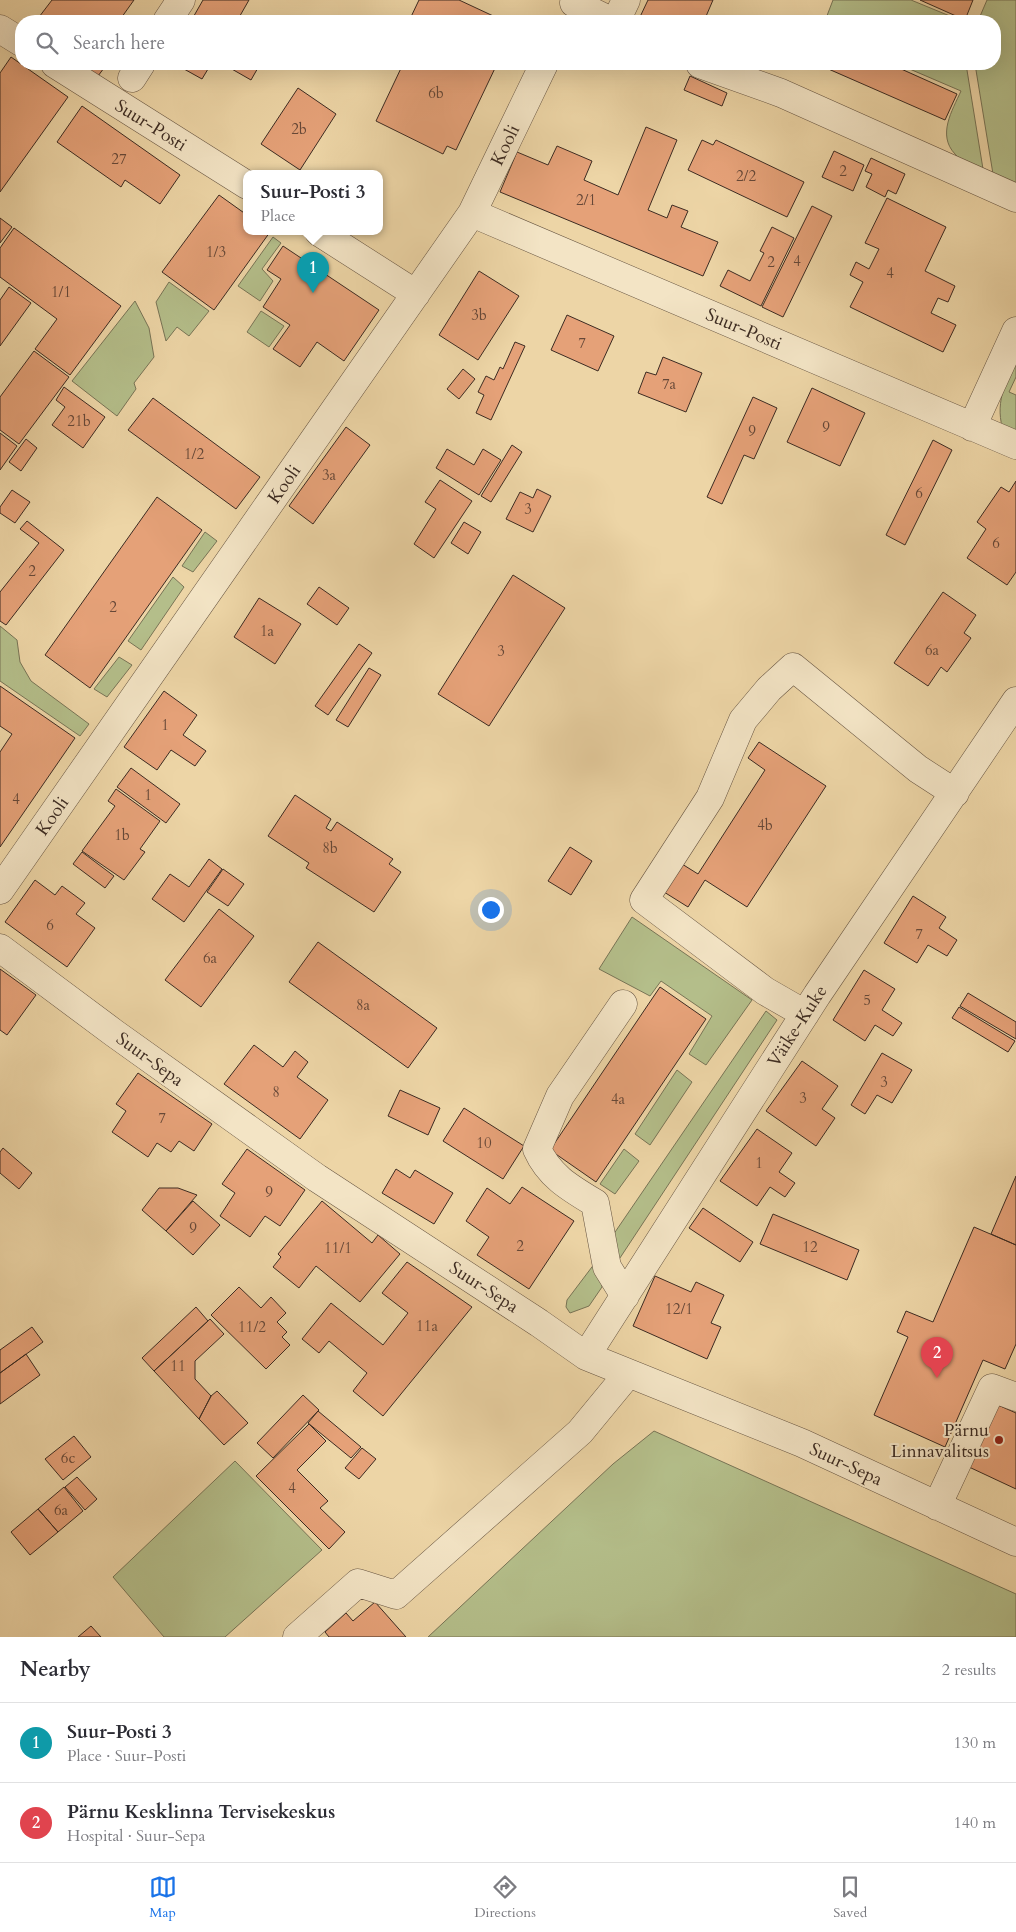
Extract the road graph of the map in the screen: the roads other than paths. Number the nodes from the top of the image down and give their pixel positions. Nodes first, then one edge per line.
1 (180, 0) edge
2 (626, 0) edge
3 (571, 8) edge
4 (171, 15) edge
5 (593, 15) edge
6 (619, 15) edge
7 (0, 28) edge
8 (15, 38) edge
9 (65, 70) edge
10 (541, 70) edge
11 (717, 70) edge
12 (243, 182) edge
13 (1016, 198) edge
14 (472, 213) junction
15 (324, 235) edge
16 (416, 294) junction
17 (1016, 331) edge
18 (972, 427) junction
19 (1016, 445) edge
20 (1012, 718) edge
21 (955, 793) junction
22 (0, 890) edge
23 (0, 948) edge
24 (623, 1004) dead end
25 (805, 1014) junction
26 (625, 1296) junction
27 (586, 1356) junction
28 (627, 1375) junction
29 (1016, 1397) edge
30 (937, 1506) junction
31 (1016, 1542) edge
32 (297, 1637) edge

1 - 4 street
2 - 6 street
3 - 5 street
7 - 8 street
9 - 12 street, Suur-Posti
10 - 14 street, Kooli
11 - 13 street
14 - 16 street, Kooli
14 - 18 street, Suur-Posti
15 - 16 street
16 - 22 street, Kooli
17 - 18 street
18 - 19 street, Suur-Posti
20 - 21 street, Väike-Kuke
21 - 25 street, Väike-Kuke
21 - 25 street
23 - 27 street, Suur-Sepa
24 - 26 street
25 - 26 street, Väike-Kuke
26 - 27 street, Väike-Kuke
27 - 28 street, Suur-Sepa
28 - 30 street, Suur-Sepa
28 - 32 street
29 - 30 street
30 - 31 street, Suur-Sepa

